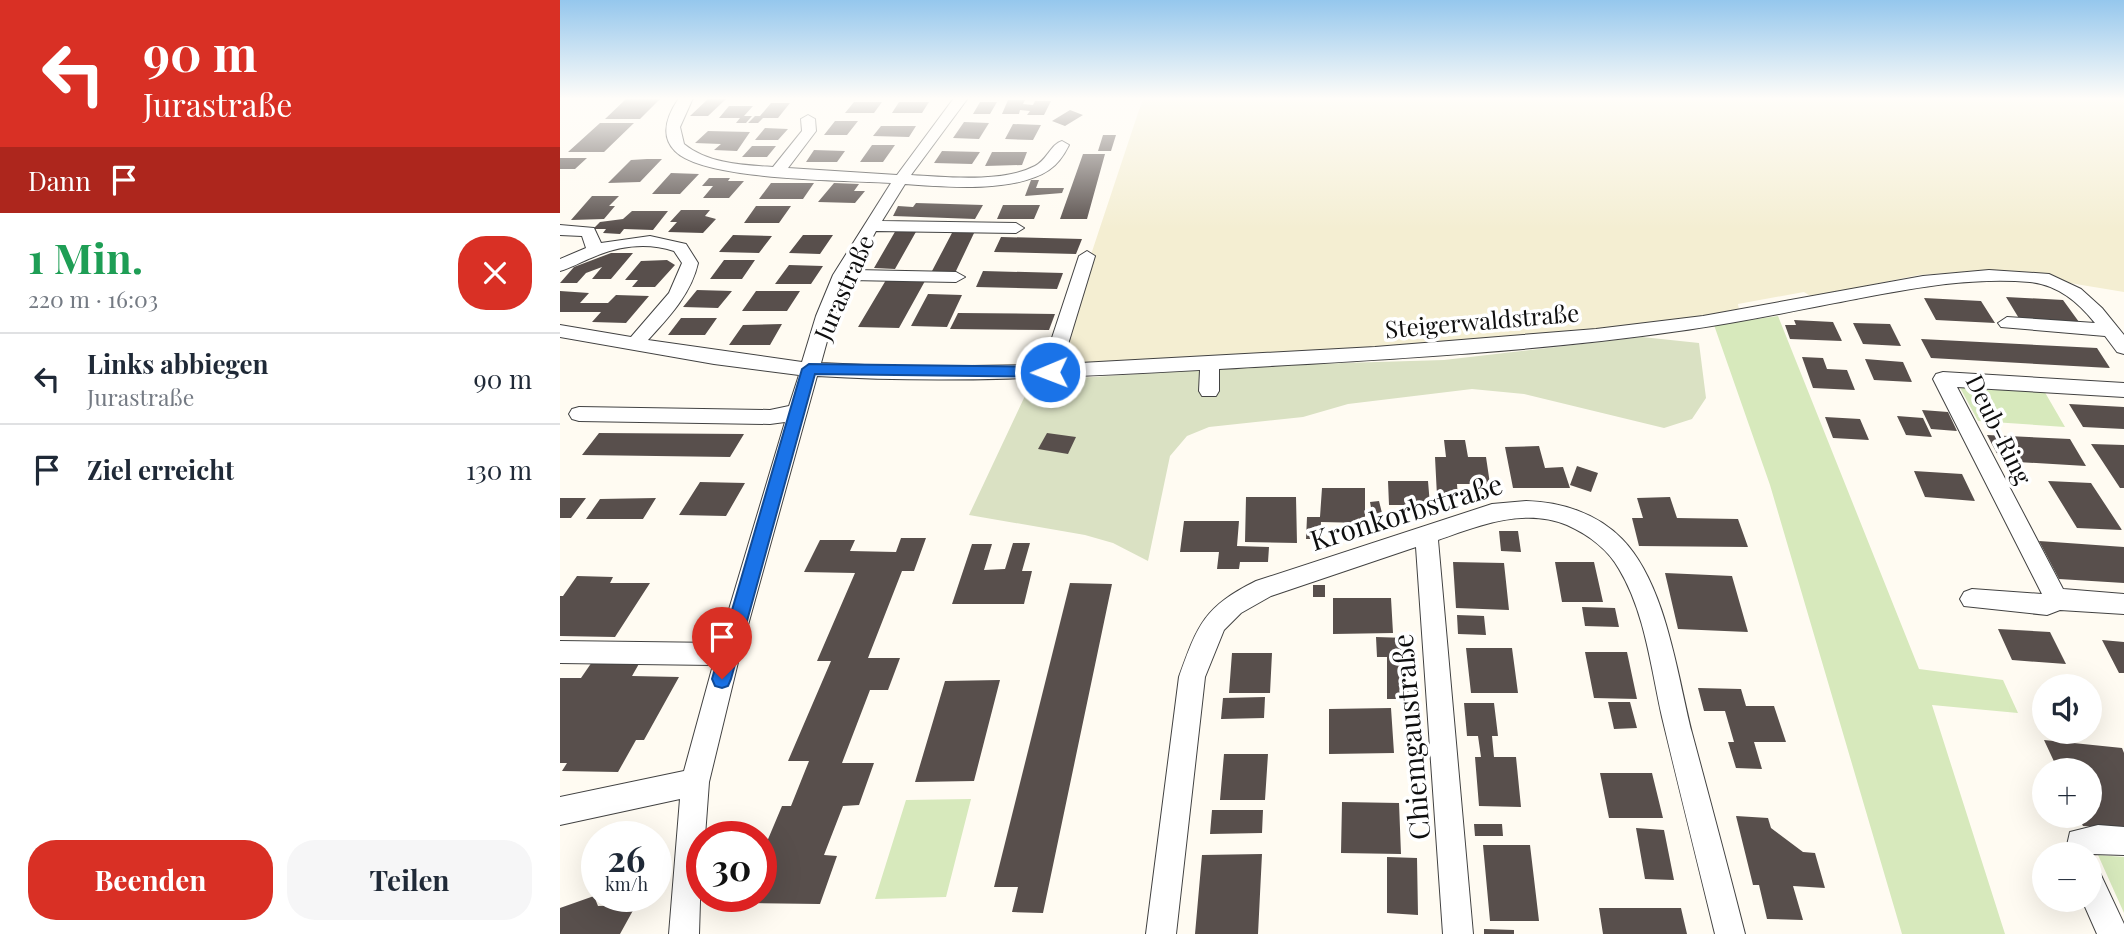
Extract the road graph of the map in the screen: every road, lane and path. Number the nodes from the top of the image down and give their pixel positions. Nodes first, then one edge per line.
1 (675, 142) edge
2 (801, 142) edge
3 (928, 142) edge
4 (1062, 145) dead end
5 (779, 171) junction
6 (900, 178) junction
7 (870, 226) junction
8 (1016, 228) dead end
9 (560, 230) edge
10 (595, 250) junction
11 (1087, 256) dead end
12 (560, 266) edge
13 (842, 275) junction
14 (956, 277) dead end
15 (2007, 323) dead end
16 (2110, 330) junction
17 (560, 331) edge
18 (635, 344) junction
19 (2124, 348) edge
20 (1210, 363) junction
21 (809, 369) junction
22 (1050, 372) junction
23 (2124, 390) edge
24 (1209, 391) dead end
25 (797, 412) junction
26 (579, 414) dead end
27 (1426, 534) junction
28 (1972, 599) dead end
29 (2056, 599) junction
30 (2124, 604) edge
31 (560, 652) edge
32 (728, 654) junction
33 (695, 782) junction
34 (560, 811) edge
35 (2124, 841) edge
36 (2080, 842) edge
37 (2102, 910) edge
38 (684, 934) edge
39 (1161, 934) edge
40 (1458, 934) edge
41 (1730, 934) edge
42 (2113, 934) edge

1 - 5 street
2 - 5 street
3 - 6 street, Jurastraße
4 - 6 street
5 - 6 street
6 - 7 street, Jurastraße
7 - 8 street
7 - 13 street, Jurastraße
9 - 10 street
10 - 12 street
10 - 18 street
11 - 22 street
13 - 14 street
13 - 21 street, Jurastraße
15 - 16 street
16 - 19 street, Steigerwaldstraße
16 - 20 street, Steigerwaldstraße
17 - 18 street, Steigerwaldstraße
18 - 21 street, Steigerwaldstraße
20 - 22 street, Steigerwaldstraße
20 - 24 street
21 - 22 street, Steigerwaldstraße
21 - 25 street, Jurastraße
23 - 29 street, Deub-Ring
25 - 26 street
25 - 32 street, Jurastraße
27 - 39 street, Kronkorbstraße
27 - 40 street, Chiemgaustraße
27 - 41 street, Kronkorbstraße
28 - 29 street
29 - 30 street
31 - 32 street
32 - 33 street, Jurastraße
33 - 34 street
33 - 38 street, Jurastraße
35 - 36 street
37 - 42 street

